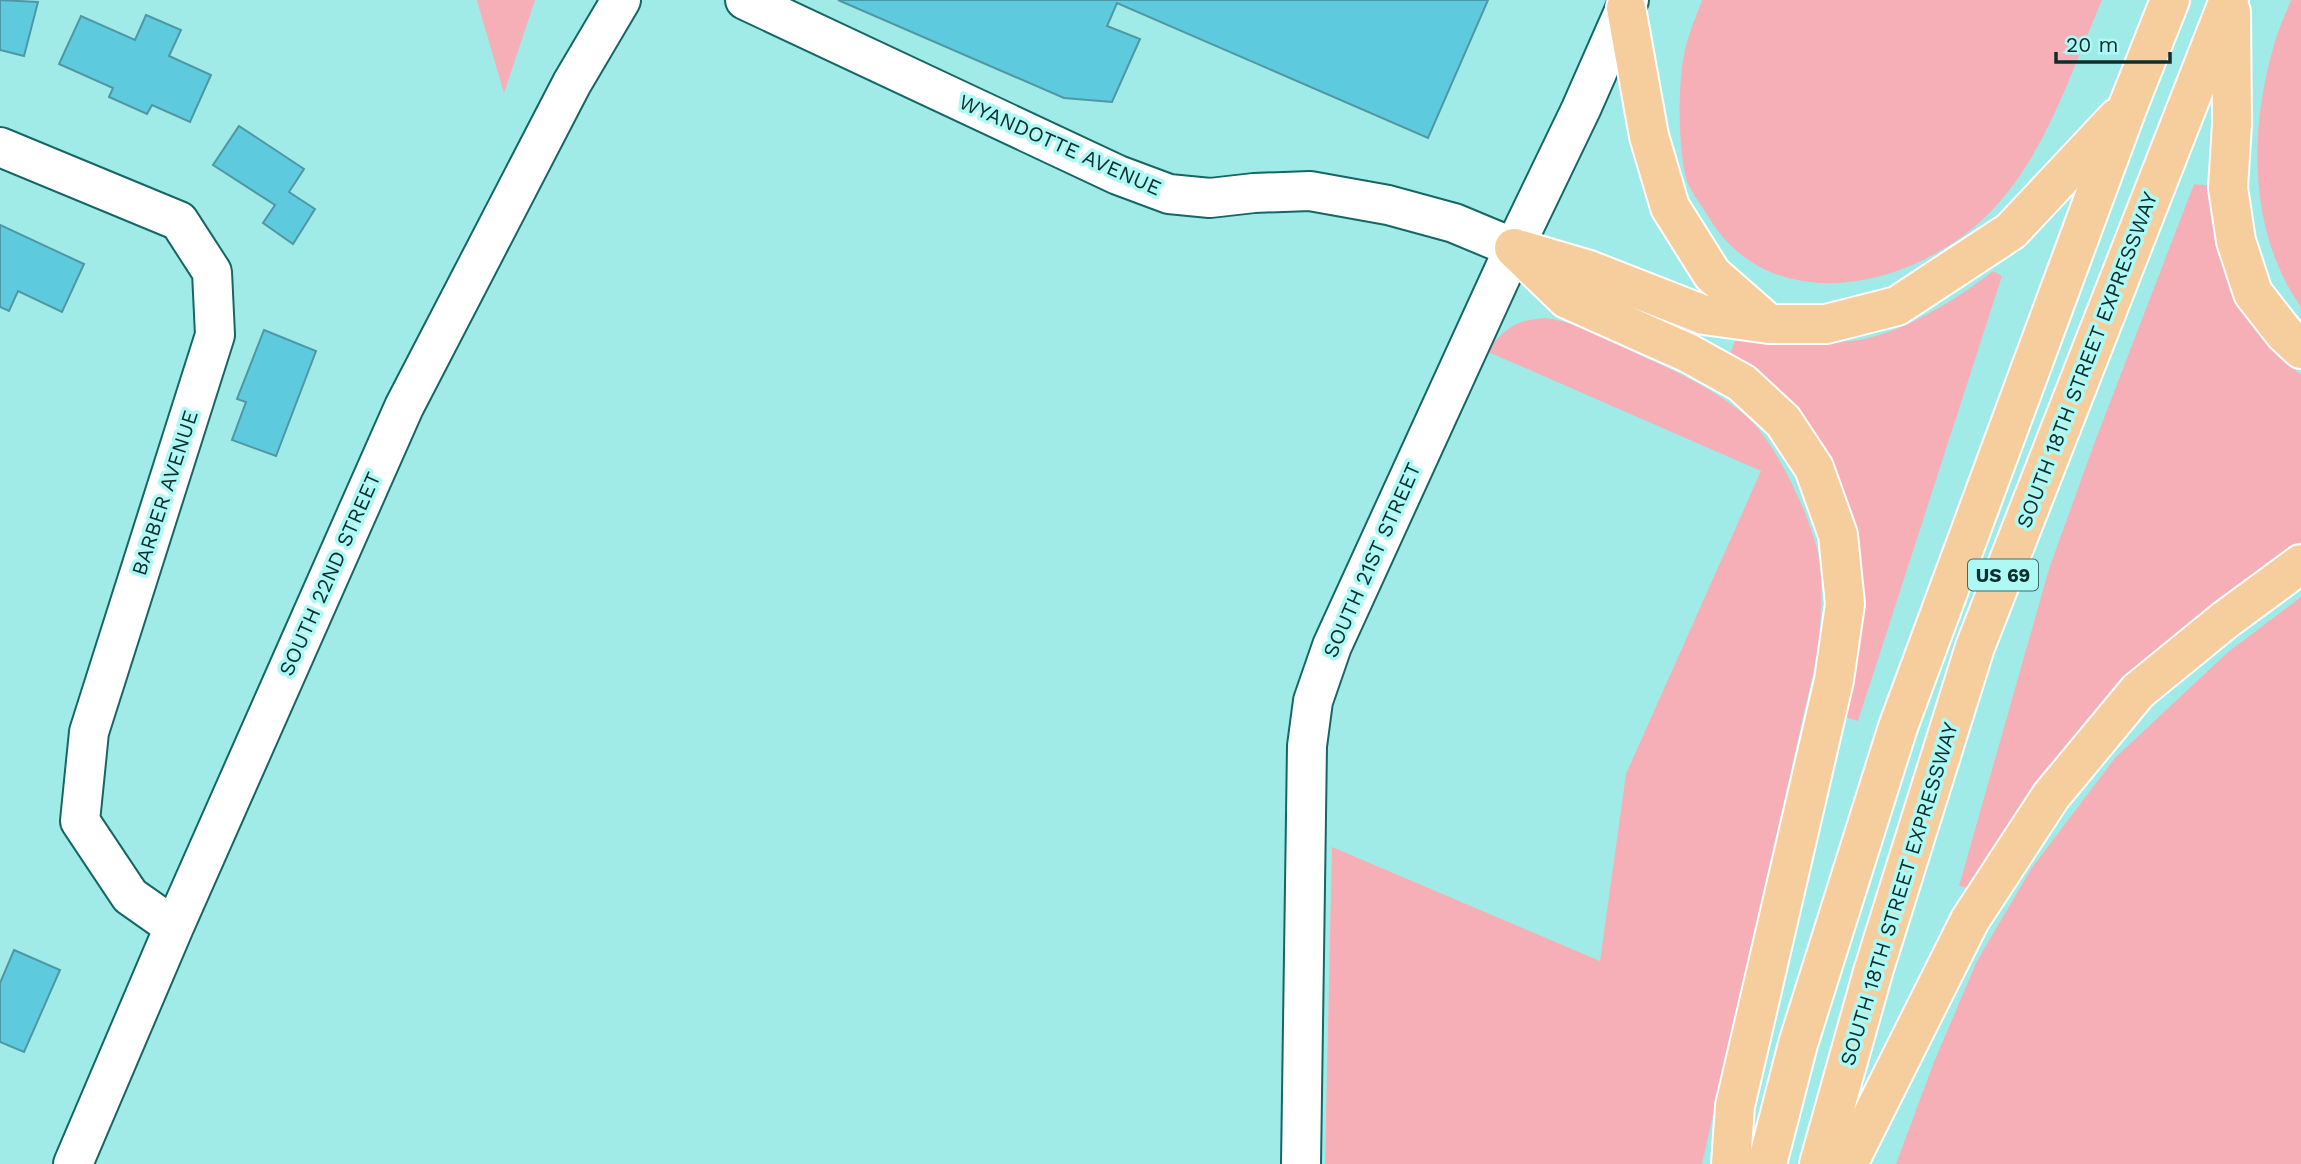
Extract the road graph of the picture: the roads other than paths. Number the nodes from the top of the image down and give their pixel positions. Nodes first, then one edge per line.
1 (621, 0) edge
2 (745, 0) edge
3 (2170, 0) edge
4 (2230, 0) edge
5 (1627, 4) edge
6 (2128, 106) junction
7 (0, 147) edge
8 (1514, 248) junction
9 (1769, 324) junction
10 (2301, 349) edge
11 (2301, 564) edge
12 (174, 927) junction
13 (73, 1164) edge
14 (1301, 1164) edge
15 (1731, 1164) edge
16 (1768, 1164) edge
17 (1819, 1164) edge
18 (1848, 1164) edge

1 - 12 street, SOUTH 22ND STREET
2 - 8 street, WYANDOTTE AVENUE
3 - 6 highway, US 69
4 - 10 highway
4 - 17 highway, SOUTH 18TH STREET EXPRESSWAY / US 69
5 - 8 street, SOUTH 21ST STREET
5 - 9 highway
6 - 9 highway
6 - 16 highway, US 69
7 - 12 street, BARBER AVENUE
8 - 9 highway
8 - 14 street, SOUTH 21ST STREET
8 - 15 highway
11 - 18 highway
12 - 13 street, SOUTH 22ND STREET

